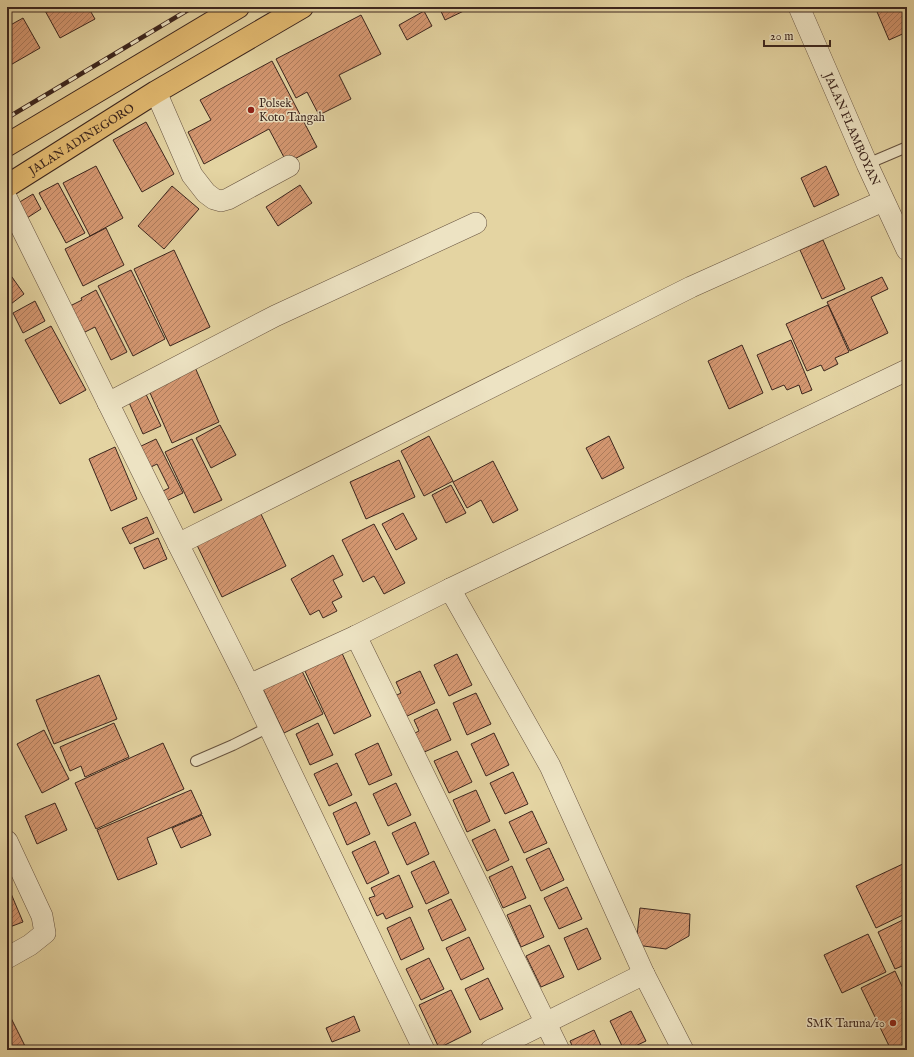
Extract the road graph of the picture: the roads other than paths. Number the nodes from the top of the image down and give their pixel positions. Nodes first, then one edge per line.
1 (238, 7) edge
2 (302, 7) edge
3 (799, 7) edge
4 (156, 92) junction
5 (7, 145) edge
6 (907, 146) edge
7 (867, 164) junction
8 (289, 166) dead end
9 (7, 186) edge
10 (7, 199) edge
11 (883, 201) junction
12 (476, 223) dead end
13 (907, 250) edge
14 (907, 370) edge
15 (108, 403) junction
16 (178, 544) junction
17 (450, 589) junction
18 (356, 636) junction
19 (249, 684) junction
20 (269, 727) junction
21 (196, 761) dead end
22 (7, 841) edge
23 (7, 958) edge
24 (644, 974) junction
25 (546, 1023) junction
26 (424, 1050) edge
27 (491, 1050) edge
28 (559, 1050) edge
29 (683, 1050) edge

1 - 5 highway
2 - 4 highway, JALAN ADINEGORO
3 - 7 street, JALAN FLAMBOYAN
4 - 8 street
4 - 9 highway, JALAN ADINEGORO
6 - 7 lane
7 - 11 street, JALAN FLAMBOYAN
10 - 15 street
11 - 13 street, JALAN FLAMBOYAN
11 - 16 street
12 - 15 street
14 - 17 street
15 - 16 street
16 - 19 street
17 - 18 street
17 - 24 street
18 - 19 street
18 - 25 street
19 - 20 street
20 - 21 lane
20 - 26 street
22 - 23 street
24 - 25 street
24 - 29 street
25 - 27 street
25 - 28 street

